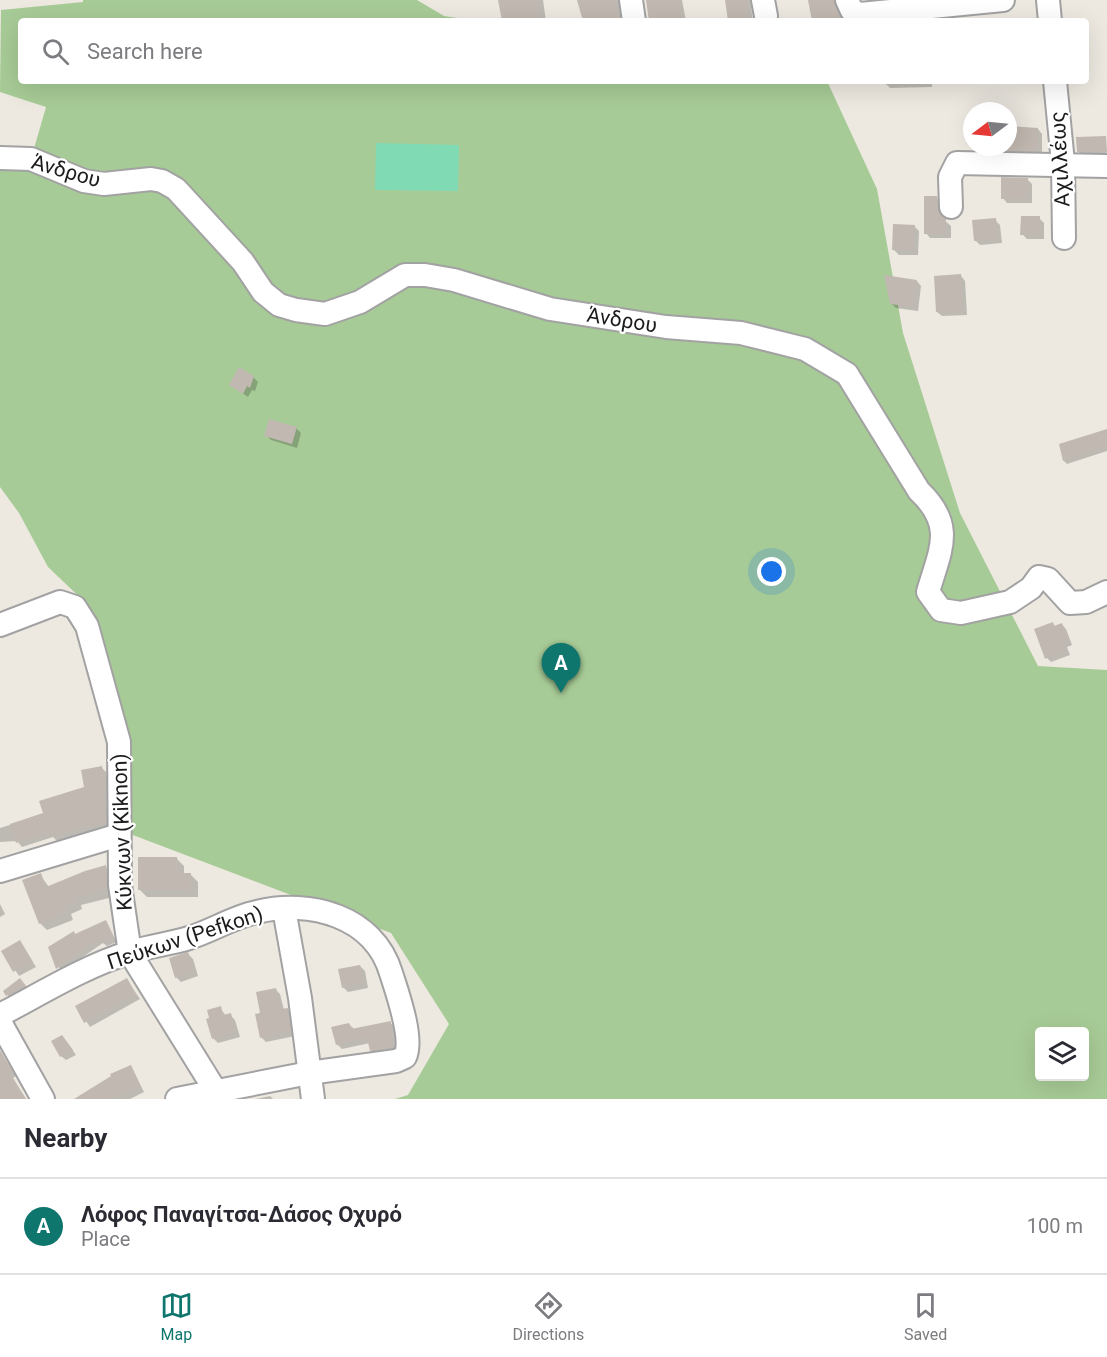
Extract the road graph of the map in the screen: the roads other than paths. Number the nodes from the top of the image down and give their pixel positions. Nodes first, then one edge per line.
1 (631, 0) edge
2 (847, 0) edge
3 (1003, 0) edge
4 (1048, 0) edge
5 (930, 3) edge
6 (634, 18) edge
7 (1050, 18) edge
8 (1055, 84) edge
9 (0, 158) edge
10 (1063, 164) junction
11 (1107, 166) edge
12 (951, 207) dead end
13 (1064, 238) dead end
14 (1107, 592) edge
15 (0, 625) edge
16 (119, 835) junction
17 (0, 871) edge
18 (284, 909) junction
19 (130, 952) junction
20 (0, 1016) edge
21 (0, 1022) edge
22 (309, 1073) junction
23 (215, 1090) junction
24 (43, 1099) edge
25 (177, 1099) edge
26 (313, 1099) edge

1 - 6 street
2 - 5 street
3 - 5 street
4 - 7 street
8 - 10 street, Αχιλλέως
9 - 14 street, Άνδρου
10 - 11 street
10 - 12 street
10 - 13 street, Αχιλλέως
15 - 16 street, Κύκνων (Kiknon)
16 - 17 street
16 - 19 street, Κύκνων (Kiknon)
18 - 19 street, Πεύκων (Pefkon)
18 - 22 street
18 - 22 street, Πεύκων (Pefkon)
19 - 20 street, Πεύκων (Pefkon)
19 - 23 street, Κύκνων (Kiknon)
21 - 24 street
22 - 23 street
22 - 26 street
23 - 25 street

